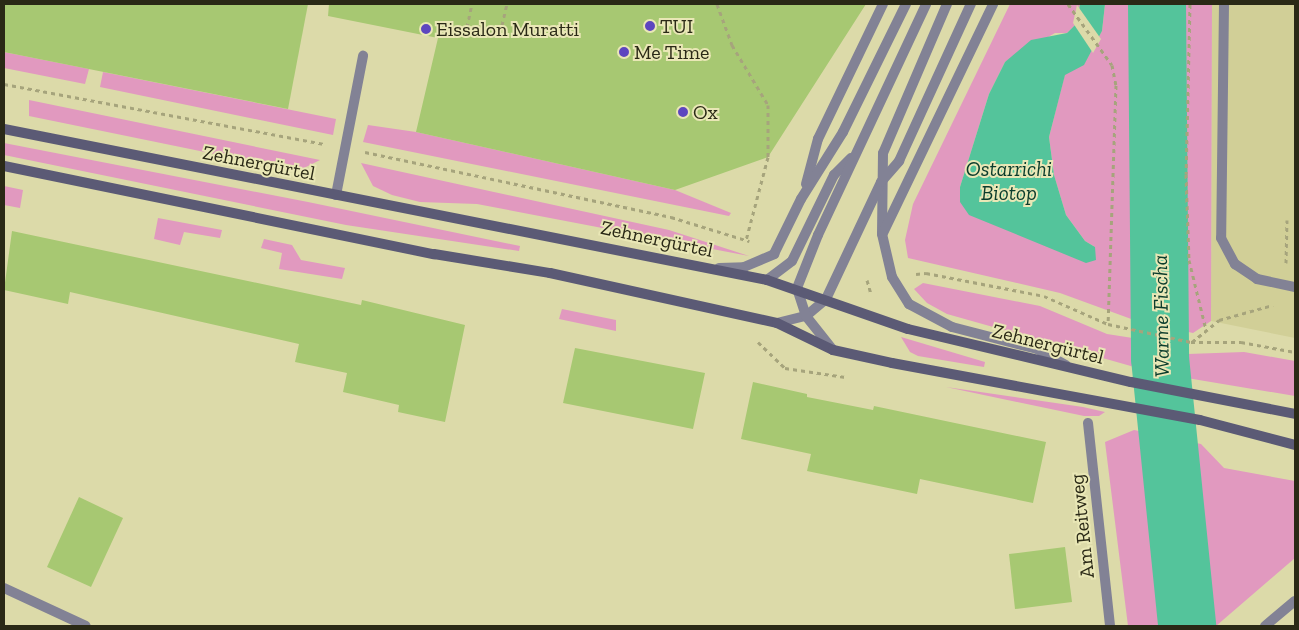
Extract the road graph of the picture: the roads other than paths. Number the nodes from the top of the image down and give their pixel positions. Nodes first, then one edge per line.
1 (883, 4) edge
2 (906, 4) edge
3 (926, 4) edge
4 (947, 4) edge
5 (971, 4) edge
6 (993, 4) edge
7 (1224, 4) edge
8 (363, 56) dead end
9 (4, 129) edge
10 (857, 152) junction
11 (4, 166) edge
12 (881, 182) junction
13 (336, 195) junction
14 (802, 199) junction
15 (882, 234) junction
16 (714, 269) junction
17 (767, 280) junction
18 (1295, 287) edge
19 (797, 288) junction
20 (826, 299) junction
21 (806, 316) junction
22 (777, 323) junction
23 (833, 350) junction
24 (1069, 367) junction
25 (1295, 414) edge
26 (1088, 422) dead end
27 (1295, 445) edge
28 (4, 588) edge
29 (1295, 601) edge
30 (86, 626) edge
31 (1110, 626) edge
32 (1265, 626) edge

1 - 14 street
2 - 14 street
3 - 10 street
4 - 12 street
5 - 12 street
6 - 15 street
7 - 18 street
8 - 13 street
9 - 13 main road, Zehnergürtel
10 - 17 street
10 - 19 street
11 - 22 main road
12 - 15 street
12 - 20 street
13 - 16 main road, Zehnergürtel
14 - 16 street
15 - 24 street
16 - 17 main road, Zehnergürtel
17 - 19 main road, Zehnergürtel
19 - 20 main road, Zehnergürtel
19 - 21 street
20 - 21 street
20 - 24 main road, Zehnergürtel
21 - 22 street
21 - 23 street
22 - 23 main road
23 - 27 main road
24 - 25 main road, Zehnergürtel
26 - 31 street, Am Reitweg
28 - 30 street
29 - 32 street

